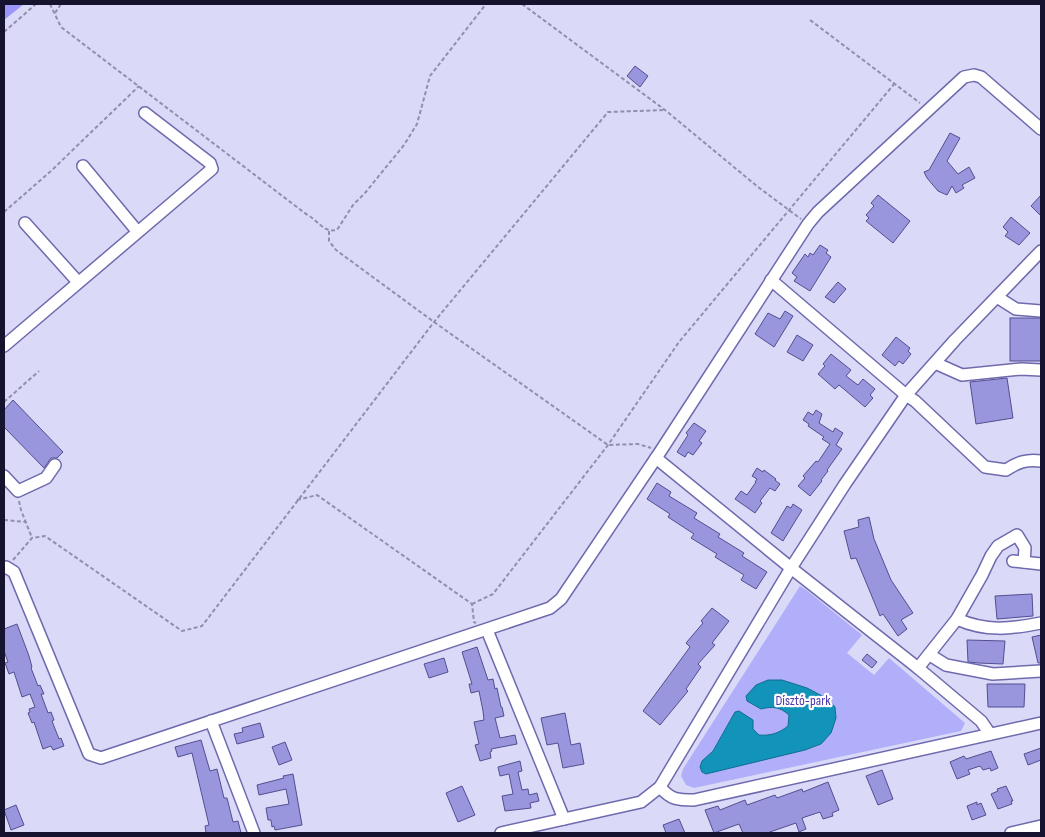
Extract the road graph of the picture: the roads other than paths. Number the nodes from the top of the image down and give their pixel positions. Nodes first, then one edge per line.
1 (145, 113) dead end
2 (1041, 129) edge
3 (83, 166) dead end
4 (25, 223) dead end
5 (137, 231) junction
6 (1041, 251) edge
7 (771, 280) junction
8 (78, 282) junction
9 (997, 297) junction
10 (1041, 311) edge
11 (4, 346) edge
12 (935, 363) junction
13 (1041, 370) edge
14 (906, 396) junction
15 (658, 455) junction
16 (1041, 461) edge
17 (55, 466) dead end
18 (4, 476) edge
19 (1041, 564) edge
20 (5, 567) edge
21 (791, 568) junction
22 (957, 619) junction
23 (1041, 623) edge
24 (486, 630) junction
25 (930, 655) junction
26 (918, 668) junction
27 (1041, 671) edge
28 (210, 721) junction
29 (1041, 723) edge
30 (990, 734) junction
31 (660, 787) junction
32 (564, 819) junction
33 (1041, 826) edge
34 (254, 833) edge
35 (500, 833) edge
36 (1011, 833) edge

1 - 5 street
2 - 7 street
3 - 5 street
4 - 8 street
5 - 8 street
6 - 9 street
7 - 14 street
7 - 15 street
8 - 11 street
9 - 10 street
9 - 12 street
12 - 13 street
12 - 14 street
14 - 16 street
14 - 21 street
15 - 21 street
15 - 24 street
17 - 18 street
19 - 22 street
20 - 28 street
21 - 26 street
21 - 31 street
22 - 23 street
22 - 25 street
24 - 28 street
24 - 32 street
25 - 26 street
25 - 27 street
26 - 30 street
28 - 34 street
29 - 30 street
30 - 31 street
31 - 32 street
32 - 35 street
33 - 36 street

